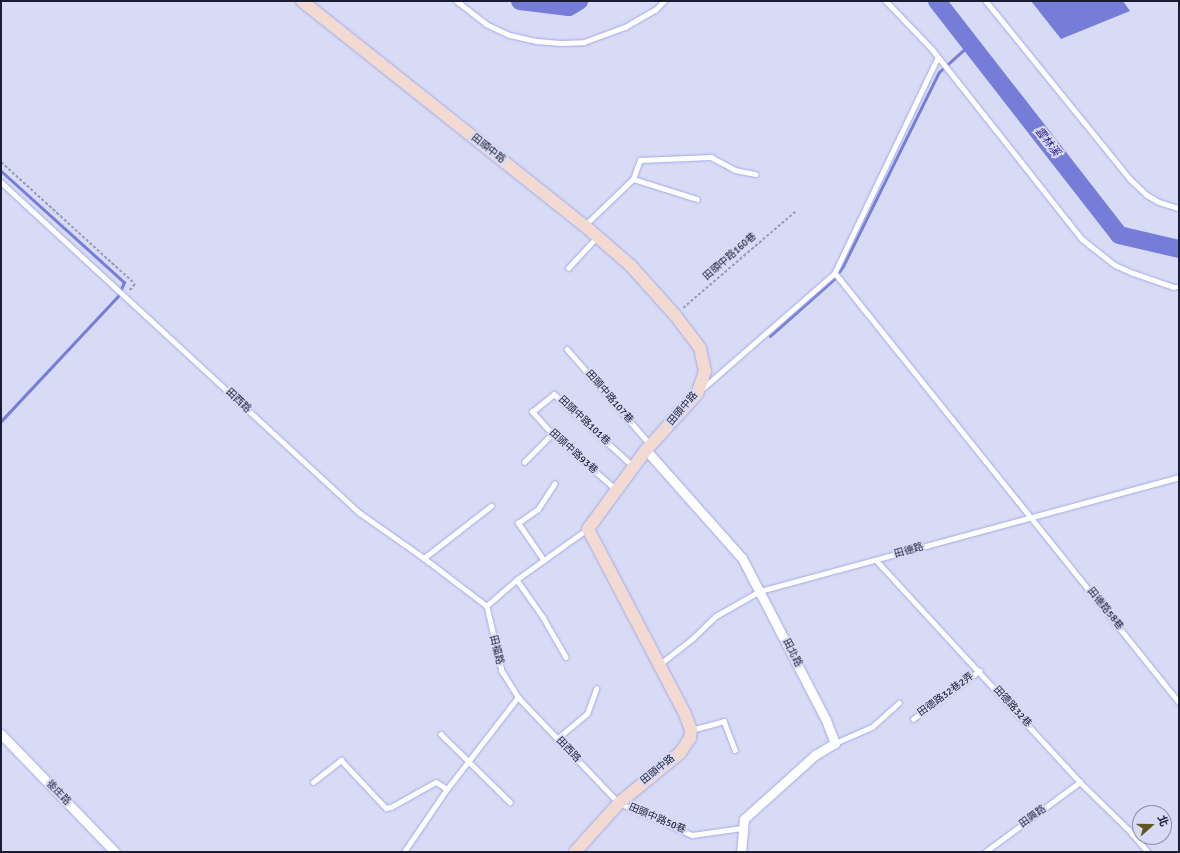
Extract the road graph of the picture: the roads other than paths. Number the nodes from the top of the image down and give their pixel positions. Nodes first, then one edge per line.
1 (302, 1) edge
2 (457, 1) edge
3 (664, 1) edge
4 (886, 1) edge
5 (986, 1) edge
6 (938, 58) junction
7 (756, 174) dead end
8 (633, 179) junction
9 (1, 182) edge
10 (697, 200) dead end
11 (1179, 208) edge
12 (585, 226) junction
13 (597, 237) junction
14 (568, 268) dead end
15 (835, 274) junction
16 (1179, 287) edge
17 (567, 349) dead end
18 (697, 394) junction
19 (532, 412) joint
20 (552, 434) junction
21 (649, 448) junction
22 (524, 462) dead end
23 (634, 467) junction
24 (1179, 477) edge
25 (554, 484) dead end
26 (617, 491) junction
27 (492, 506) dead end
28 (1030, 517) junction
29 (588, 530) junction
30 (424, 558) junction
31 (876, 560) junction
32 (544, 561) junction
33 (517, 580) junction
34 (760, 591) junction
35 (487, 606) junction
36 (566, 657) dead end
37 (659, 665) junction
38 (979, 671) junction
39 (596, 689) dead end
40 (518, 697) junction
41 (1179, 702) edge
42 (899, 703) dead end
43 (913, 719) dead end
44 (691, 730) junction
45 (1, 734) edge
46 (441, 734) dead end
47 (558, 738) junction
48 (834, 743) junction
49 (736, 750) dead end
50 (470, 762) junction
51 (312, 782) dead end
52 (1080, 782) junction
53 (447, 789) junction
54 (510, 802) dead end
55 (619, 803) junction
56 (742, 828) junction
57 (115, 852) edge
58 (404, 852) edge
59 (574, 852) edge
60 (741, 852) edge
61 (985, 852) edge
62 (1148, 852) edge

1 - 12 street, 田頭中路
2 - 3 lane
4 - 6 lane
5 - 11 lane
6 - 15 lane
6 - 16 lane
7 - 8 lane
8 - 10 lane
8 - 12 lane
9 - 30 lane, 田西路
12 - 13 street, 田頭中路
13 - 14 lane
13 - 18 street, 田頭中路
15 - 18 lane
15 - 28 lane, 田德路58巷
17 - 21 lane, 田頭中路107巷
18 - 21 street, 田頭中路
19 - 20 lane, 田頭中路93巷
19 - 23 lane, 田頭中路101巷
20 - 22 lane
20 - 26 lane, 田頭中路93巷
21 - 23 street, 田頭中路
21 - 34 street, 田北路
23 - 26 street, 田頭中路
24 - 28 lane, 田德路
25 - 32 lane
26 - 29 street, 田頭中路
27 - 30 lane
28 - 31 lane, 田德路
28 - 41 lane, 田德路58巷
29 - 32 lane
29 - 37 street
30 - 35 lane, 田西路
31 - 34 lane, 田德路
31 - 38 lane, 田德路32巷
32 - 33 lane
33 - 35 lane
33 - 36 lane
34 - 37 lane, 田德路
34 - 48 street, 田北路
35 - 40 lane, 田福路
37 - 44 street
38 - 43 lane, 田德路32巷2弄
38 - 52 lane, 田德路32巷
39 - 47 lane
40 - 47 lane, 田西路
40 - 50 lane
42 - 48 lane
44 - 49 lane
44 - 55 street, 田頭中路
45 - 57 street, 後庄路
46 - 50 lane
47 - 55 lane, 田西路
48 - 56 street
50 - 53 lane
50 - 54 lane
51 - 53 lane
52 - 61 lane, 田興路
52 - 62 lane, 田德路32巷
53 - 58 lane
55 - 56 lane, 田頭中路50巷
55 - 59 street, 田頭中路
56 - 60 street

